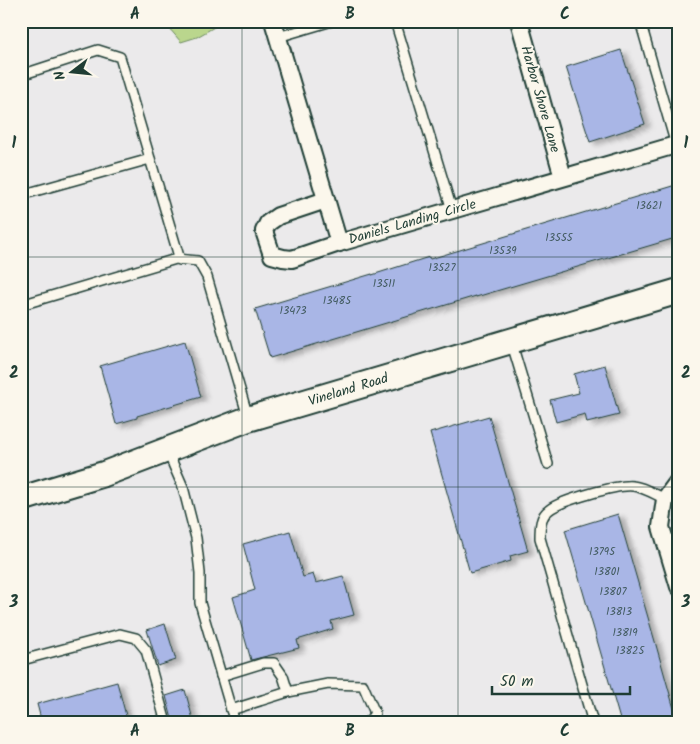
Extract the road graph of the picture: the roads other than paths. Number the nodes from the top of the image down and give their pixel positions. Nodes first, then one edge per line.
1 (332, 21) edge
2 (395, 21) edge
3 (519, 21) edge
4 (640, 21) edge
5 (275, 29) edge
6 (21, 75) edge
7 (677, 144) edge
8 (150, 159) junction
9 (563, 177) junction
10 (21, 195) edge
11 (326, 200) junction
12 (452, 210) junction
13 (339, 243) junction
14 (180, 260) junction
15 (679, 291) edge
16 (22, 303) edge
17 (511, 341) junction
18 (248, 419) junction
19 (167, 450) junction
20 (548, 464) dead end
21 (679, 480) edge
22 (21, 499) edge
23 (665, 499) junction
24 (679, 587) edge
25 (26, 659) dead end
26 (221, 676) junction
27 (288, 692) junction
28 (231, 710) junction
29 (166, 723) edge
30 (235, 723) edge
31 (368, 723) edge
32 (594, 723) edge

1 - 5 lane
2 - 12 lane
3 - 9 street, Harbor Shore Lane
4 - 7 lane
5 - 11 street, Daniels Landing Circle
6 - 8 lane
7 - 9 street, Daniels Landing Circle
8 - 10 lane
8 - 14 lane
9 - 12 street, Daniels Landing Circle
11 - 13 street, Daniels Landing Circle
11 - 13 street
12 - 13 street, Daniels Landing Circle
14 - 16 lane
14 - 18 lane
15 - 17 main road, Vineland Road
17 - 18 main road, Vineland Road
17 - 20 lane
18 - 19 main road, Vineland Road
19 - 22 main road, Vineland Road
19 - 26 lane
21 - 23 street
23 - 24 street
23 - 32 lane
25 - 29 lane
26 - 27 lane
26 - 28 lane
27 - 28 lane
27 - 31 lane
28 - 30 lane

